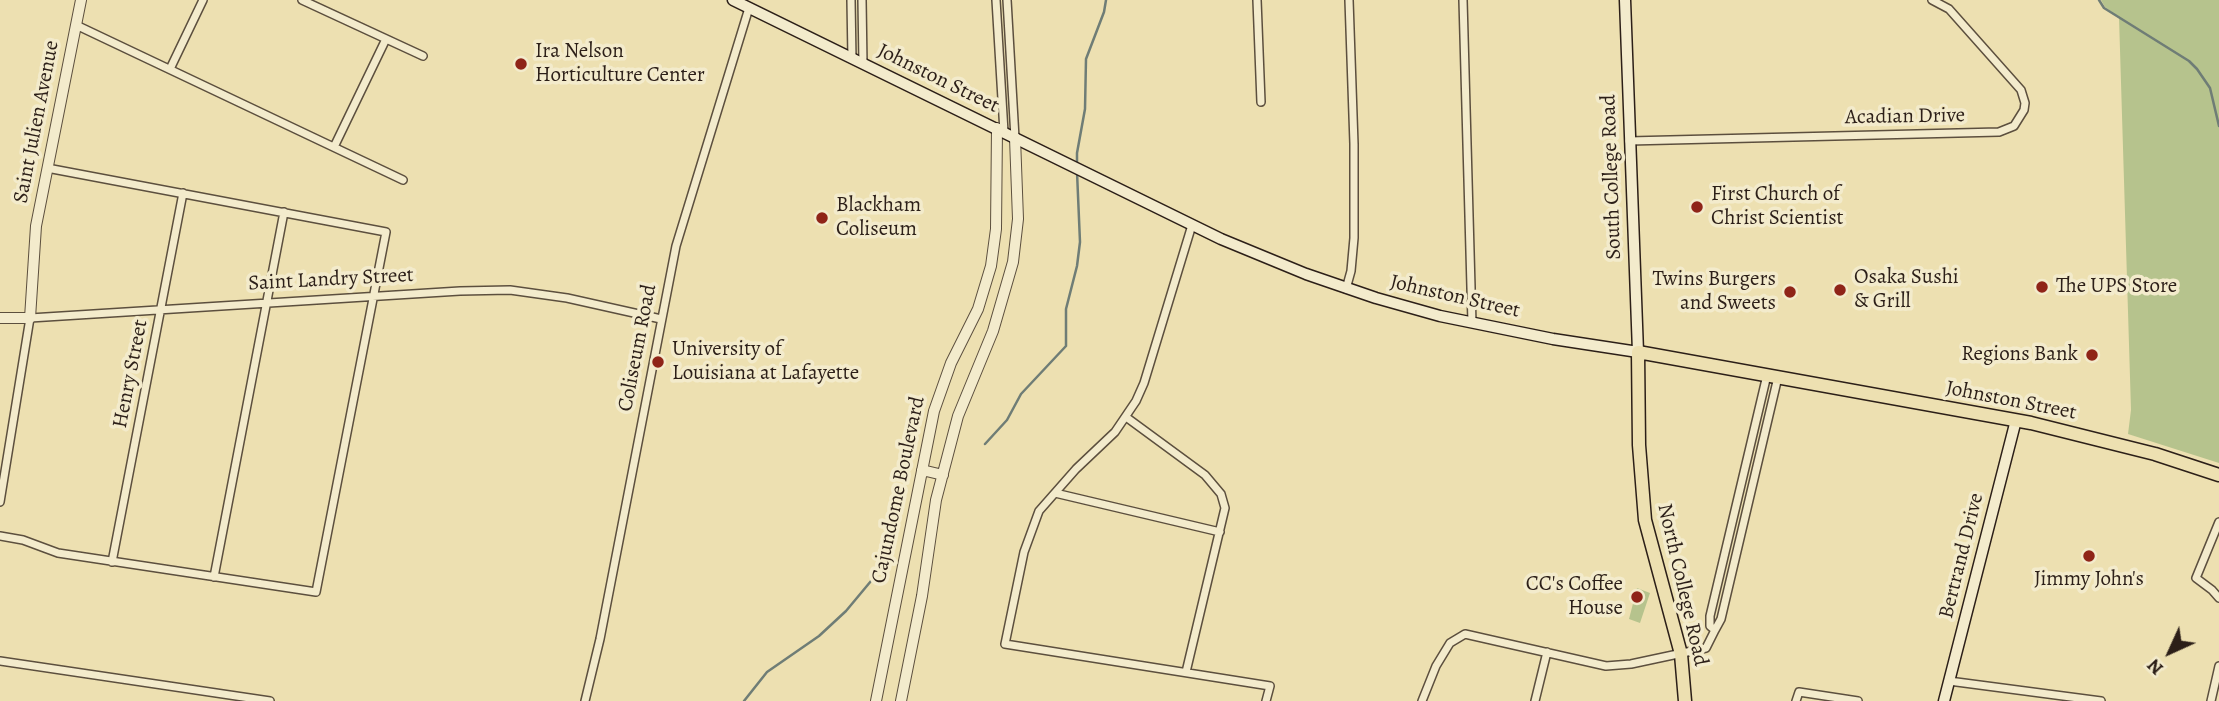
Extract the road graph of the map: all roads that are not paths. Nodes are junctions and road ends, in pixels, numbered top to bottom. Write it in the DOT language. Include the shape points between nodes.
graph roads {
  1 [pos="81,0"];
  2 [pos="203,0"];
  3 [pos="302,0"];
  4 [pos="733,0"];
  5 [pos="851,0"];
  6 [pos="862,0"];
  7 [pos="996,0"];
  8 [pos="1007,0"];
  9 [pos="1257,0"];
  10 [pos="1349,0"];
  11 [pos="1463,0"];
  12 [pos="1625,0"];
  13 [pos="1932,0"];
  14 [pos="750,8"];
  15 [pos="76,25"];
  16 [pos="386,39"];
  17 [pos="423,56"];
  18 [pos="852,58"];
  19 [pos="863,64"];
  20 [pos="170,69"];
  21 [pos="1261,102"];
  22 [pos="1005,133"];
  23 [pos="1629,141"];
  24 [pos="334,147"];
  25 [pos="47,168"];
  26 [pos="403,180"];
  27 [pos="183,193"];
  28 [pos="284,212"];
  29 [pos="1192,225"];
  30 [pos="1346,289"];
  31 [pos="373,297"];
  32 [pos="267,303"];
  33 [pos="161,310"];
  34 [pos="30,317"];
  35 [pos="0,318"];
  36 [pos="661,319"];
  37 [pos="1472,323"];
  38 [pos="1638,352"];
  39 [pos="1772,376"];
  40 [pos="1126,417"];
  41 [pos="2016,420"];
  42 [pos="922,470"];
  43 [pos="943,475"];
  44 [pos="2219,475"];
  45 [pos="1055,492"];
  46 [pos="0,502"];
  47 [pos="2219,522"];
  48 [pos="1220,532"];
  49 [pos="0,536"];
  50 [pos="1727,541"];
  51 [pos="1738,544"];
  52 [pos="112,562"];
  53 [pos="215,577"];
  54 [pos="2219,598"];
  55 [pos="1715,630"];
  56 [pos="1547,652"];
  57 [pos="1681,654"];
  58 [pos="0,661"];
  59 [pos="2219,666"];
  60 [pos="1186,672"];
  61 [pos="1949,681"];
  62 [pos="270,701"];
  63 [pos="584,701"];
  64 [pos="876,701"];
  65 [pos="901,701"];
  66 [pos="1266,701"];
  67 [pos="1422,701"];
  68 [pos="1535,701"];
  69 [pos="1685,701"];
  70 [pos="1796,701"];
  71 [pos="1858,701"];
  72 [pos="1944,701"];
  73 [pos="2101,701"];
  74 [pos="2211,701"];
  1 -- 15 [label="street, Saint Julien Avenue"];
  2 -- 20 [label="street"];
  3 -- 16 [label="street"];
  4 -- 14 [label="main road, Johnston Street"];
  5 -- 18 [label="street"];
  6 -- 19 [label="street"];
  7 -- 22 [label="street"];
  8 -- 22 [label="street"];
  9 -- 21 [label="street"];
  10 -- 30 [label="street" via="1354,238"];
  11 -- 37 [label="street"];
  12 -- 23 [label="main road, South College Road"];
  13 -- 23 [label="street, Acadian Drive" via="1949,9 2021,90 2024,108 2014,126 1999,132"];
  14 -- 18 [label="main road, Johnston Street"];
  14 -- 36 [label="street, Coliseum Road" via="681,225"];
  15 -- 20 [label="street"];
  15 -- 25 [label="street, Saint Julien Avenue"];
  16 -- 17 [label="street"];
  16 -- 24 [label="street"];
  18 -- 19 [label="main road, Johnston Street"];
  19 -- 22 [label="main road, Johnston Street"];
  20 -- 24 [label="street"];
  22 -- 29 [label="main road, Johnston Street"];
  22 -- 42 [label="street, Cajundome Boulevard" via="991,266 978,309 943,384"];
  22 -- 43 [label="street, Cajundome Boulevard" via="1018,219 1009,281 958,416"];
  23 -- 38 [label="main road, South College Road"];
  24 -- 26 [label="street"];
  25 -- 27 [label="street"];
  25 -- 34 [label="street, Saint Julien Avenue" via="36,226"];
  27 -- 28 [label="street"];
  27 -- 33 [label="street, Henry Street"];
  28 -- 31 [label="street" via="386,232"];
  28 -- 32 [label="street"];
  29 -- 30 [label="main road, Johnston Street"];
  29 -- 40 [label="street" via="1144,383"];
  30 -- 37 [label="main road, Johnston Street"];
  31 -- 32 [label="street, Saint Landry Street"];
  31 -- 36 [label="street, Saint Landry Street" via="510,290"];
  31 -- 53 [label="street" via="316,592"];
  32 -- 33 [label="street, Saint Landry Street"];
  32 -- 53 [label="street"];
  33 -- 34 [label="street, Saint Landry Street"];
  33 -- 52 [label="street, Henry Street"];
  34 -- 35 [label="street, Saint Landry Street"];
  34 -- 46 [label="street, Saint Julien Avenue"];
  36 -- 63 [label="street, Coliseum Road"];
  37 -- 38 [label="main road, Johnston Street"];
  38 -- 39 [label="main road, Johnston Street"];
  38 -- 57 [label="main road, North College Road" via="1645,520"];
  39 -- 41 [label="main road, Johnston Street"];
  39 -- 50 [label="street"];
  39 -- 51 [label="street"];
  40 -- 45 [label="street" via="1110,439"];
  40 -- 48 [label="street" via="1205,475 1225,508"];
  41 -- 44 [label="main road, Johnston Street" via="2095,437"];
  41 -- 61 [label="main road, Bertrand Drive"];
  42 -- 43 [label="street"];
  42 -- 64 [label="street, Cajundome Boulevard"];
  43 -- 65 [label="street, Cajundome Boulevard"];
  45 -- 48 [label="street"];
  45 -- 60 [label="street" via="1033,524 1005,644"];
  47 -- 54 [label="street" via="2196,579"];
  48 -- 60 [label="street"];
  49 -- 52 [label="street" via="58,554"];
  50 -- 51 [label="street"];
  50 -- 55 [label="street" via="1710,616"];
  51 -- 55 [label="street"];
  52 -- 53 [label="street"];
  55 -- 57 [label="street" via="1706,648"];
  56 -- 57 [label="street" via="1614,666"];
  56 -- 67 [label="street" via="1465,634 1456,638 1436,666"];
  56 -- 68 [label="street"];
  57 -- 69 [label="main road, North College Road"];
  58 -- 62 [label="street"];
  59 -- 74 [label="street"];
  60 -- 66 [label="street" via="1270,686"];
  61 -- 72 [label="main road, Bertrand Drive"];
  61 -- 73 [label="street"];
  70 -- 71 [label="street" via="1799,692"];
}
